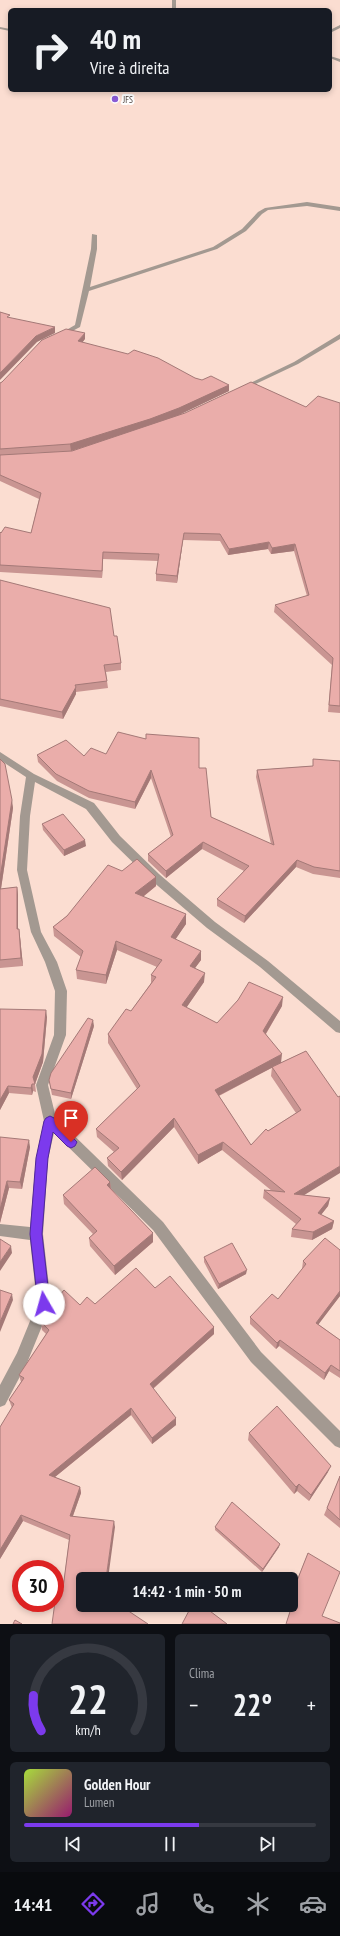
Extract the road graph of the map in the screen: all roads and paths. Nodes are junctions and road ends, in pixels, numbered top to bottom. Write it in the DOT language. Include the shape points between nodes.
graph roads {
  1 [pos="340,209"];
  2 [pos="94,235"];
  3 [pos="88,289"];
  4 [pos="340,336"];
  5 [pos="53,338"];
  6 [pos="232,393"];
  7 [pos="0,755"];
  8 [pos="31,776"];
  9 [pos="340,1028"];
  10 [pos="50,1121"];
  11 [pos="0,1230"];
  12 [pos="36,1234"];
  13 [pos="0,1400"];
  14 [pos="340,1440"];
  1 -- 3 [label="street" via="307,204 267,209 244,230 215,248"];
  2 -- 3 [label="street" via="96,243 89,271"];
  3 -- 5 [label="street" via="78,326"];
  4 -- 6 [label="street" via="296,363"];
  7 -- 8 [label="street"];
  8 -- 9 [label="street" via="90,806 116,839 155,877"];
  8 -- 10 [label="street" via="25,816 22,870 36,932 51,962 61,991 60,1035 42,1085"];
  10 -- 12 [label="street" via="42,1158"];
  10 -- 14 [label="street" via="158,1226 256,1357"];
  11 -- 12 [label="street"];
  12 -- 13 [label="street" via="44,1304 22,1358"];
}
